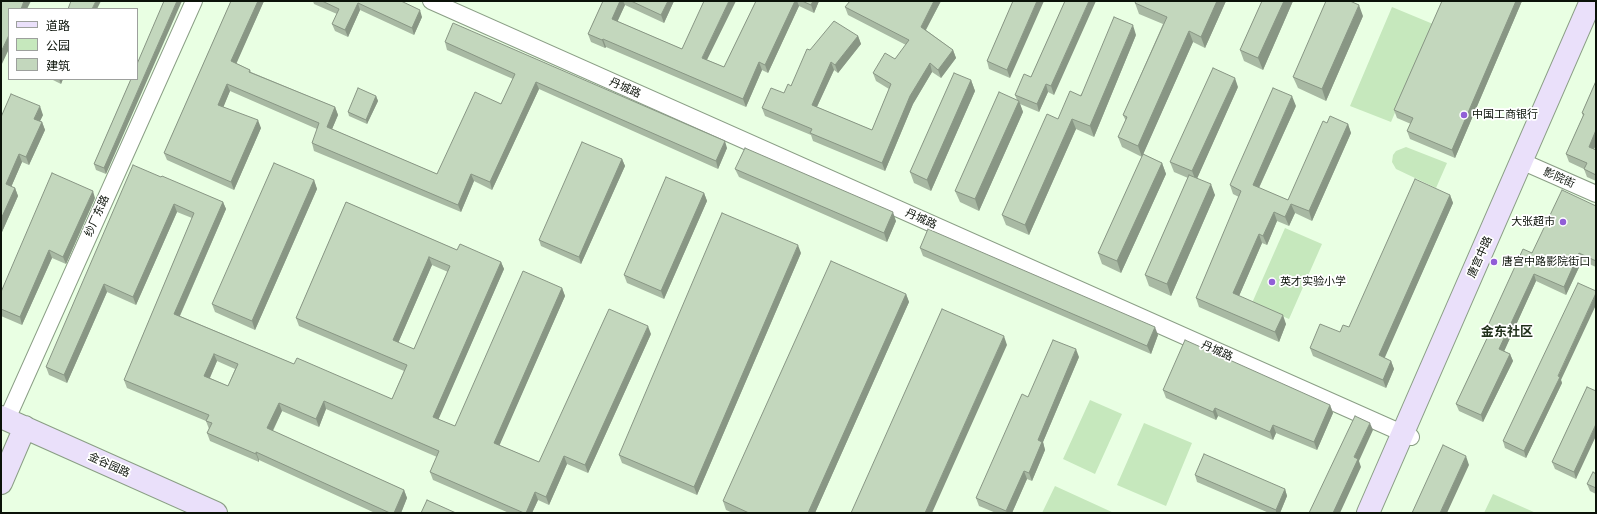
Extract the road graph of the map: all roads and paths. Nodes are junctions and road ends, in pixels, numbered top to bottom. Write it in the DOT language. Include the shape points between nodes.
graph roads {
  1 [pos="194,1"];
  2 [pos="430,1"];
  3 [pos="1591,1"];
  4 [pos="1596,12"];
  5 [pos="1525,163"];
  6 [pos="1596,194"];
  7 [pos="9,428"];
  8 [pos="1407,435"];
  9 [pos="1,483"];
  10 [pos="186,513"];
  11 [pos="216,513"];
  12 [pos="1368,513"];
  13 [pos="1378,513"];
  1 -- 7 [label="street, 纱厂东路"];
  2 -- 8 [label="street, 丹城路"];
  3 -- 5 [label="main road, 唐宫中路"];
  4 -- 5 [label="main road, 唐宫中路"];
  5 -- 6 [label="street, 影院街"];
  5 -- 8 [label="main road, 唐宫中路"];
  7 -- 9 [label="main road, 纱厂东路"];
  7 -- 10 [label="main road, 金谷园路"];
  7 -- 11 [label="main road, 金谷园路"];
  8 -- 12 [label="main road, 唐宫中路"];
  8 -- 13 [label="main road, 唐宫中路"];
}
